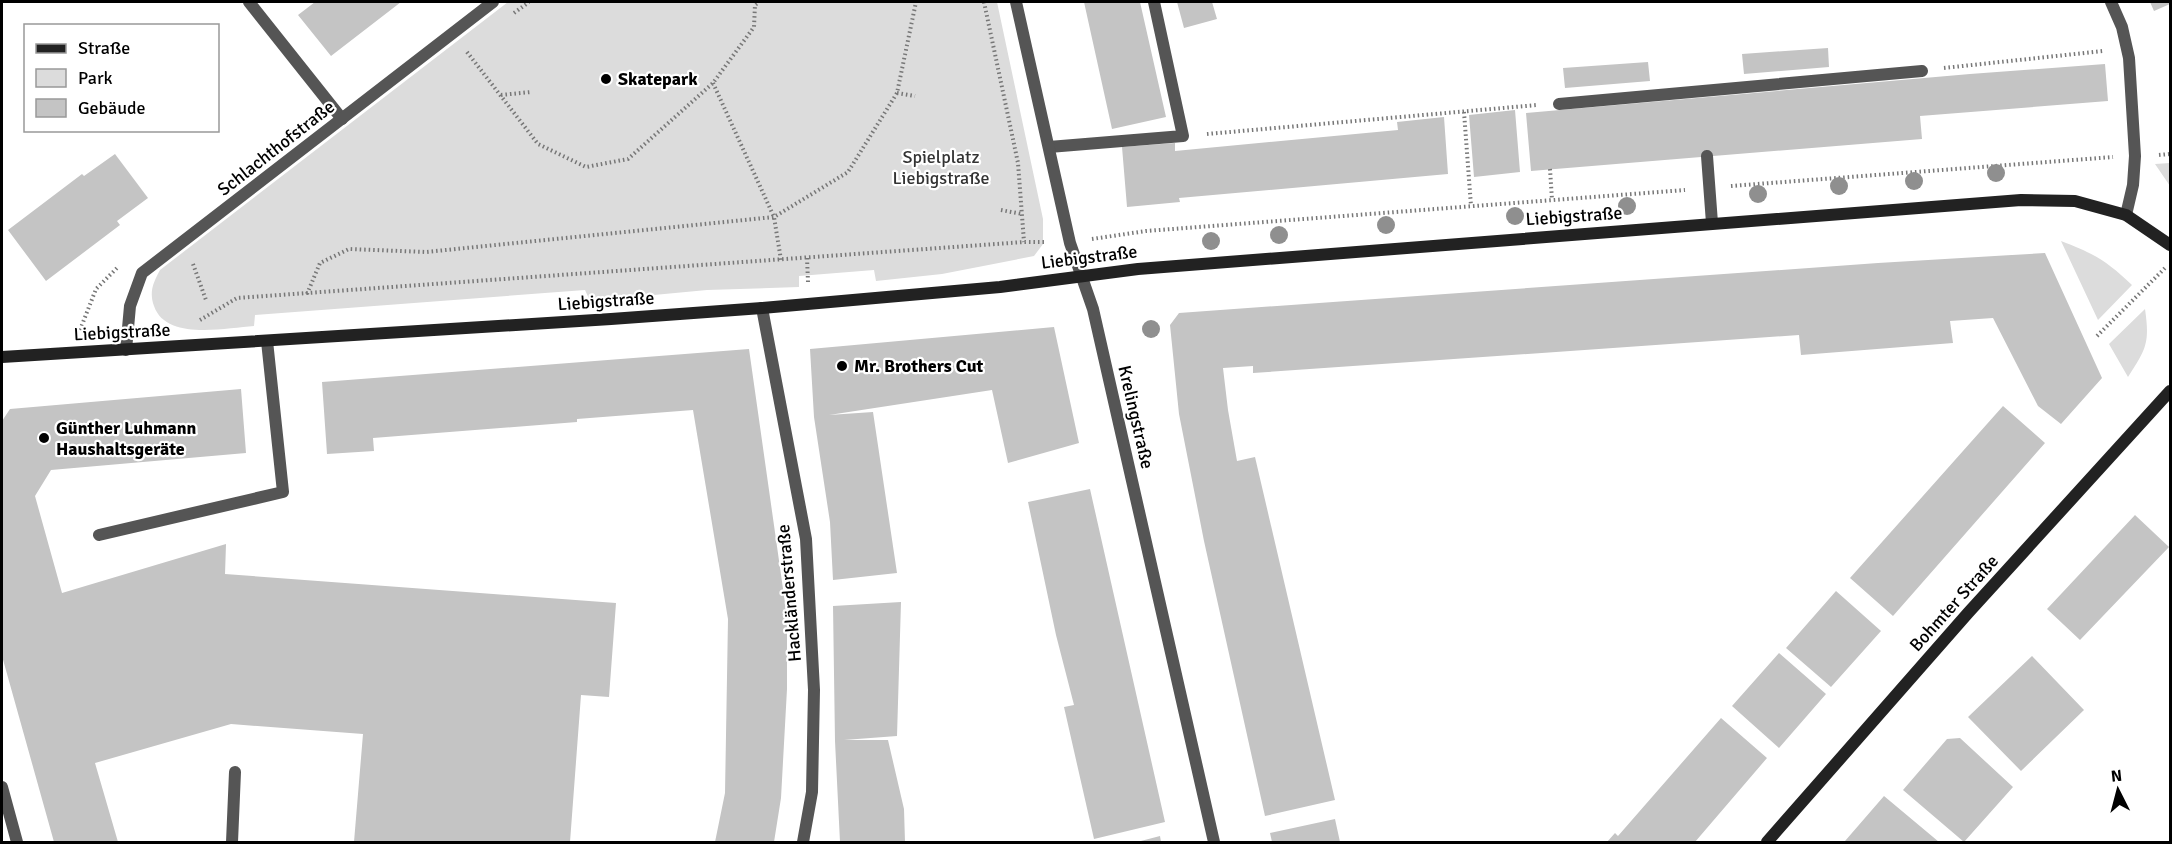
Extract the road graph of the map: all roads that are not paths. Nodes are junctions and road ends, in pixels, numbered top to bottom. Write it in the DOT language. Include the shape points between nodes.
graph roads {
  1 [pos="249,2"];
  2 [pos="493,2"];
  3 [pos="1016,2"];
  4 [pos="1154,2"];
  5 [pos="2111,2"];
  6 [pos="1922,71"];
  7 [pos="1559,104"];
  8 [pos="342,119"];
  9 [pos="1048,147"];
  10 [pos="1707,156"];
  11 [pos="2126,215"];
  12 [pos="1712,223"];
  13 [pos="2170,245"];
  14 [pos="1081,275"];
  15 [pos="762,308"];
  16 [pos="267,340"];
  17 [pos="126,350"];
  18 [pos="2,357"];
  19 [pos="2170,391"];
  20 [pos="99,535"];
  21 [pos="235,772"];
  22 [pos="2,787"];
  23 [pos="17,843"];
  24 [pos="232,843"];
  25 [pos="803,843"];
  26 [pos="1214,843"];
  27 [pos="1767,843"];
  1 -- 8 [label="street"];
  2 -- 8 [label="street, Schlachthofstraße"];
  3 -- 9 [label="street, Krelingstraße"];
  4 -- 9 [label="street" via="1183,136"];
  5 -- 11 [label="street" via="2129,58 2135,156"];
  6 -- 7 [label="street" via="1702,95"];
  8 -- 17 [label="street, Schlachthofstraße" via="142,273 130,306"];
  9 -- 14 [label="street, Krelingstraße"];
  10 -- 12 [label="street"];
  11 -- 12 [label="street, Liebigstraße" via="2075,201 2021,200"];
  11 -- 13 [label="street, Liebigstraße"];
  12 -- 14 [label="street, Liebigstraße"];
  14 -- 15 [label="street, Liebigstraße" via="1000,287"];
  14 -- 26 [label="street, Krelingstraße" via="1093,309"];
  15 -- 16 [label="street, Liebigstraße"];
  15 -- 25 [label="street, Hackländerstraße" via="806,539 814,690 812,792"];
  16 -- 17 [label="street, Liebigstraße"];
  16 -- 20 [label="street" via="283,492"];
  17 -- 18 [label="street, Liebigstraße"];
  19 -- 27 [label="street, Bohmter Straße" via="1960,622"];
  21 -- 24 [label="street"];
  22 -- 23 [label="street"];
}
